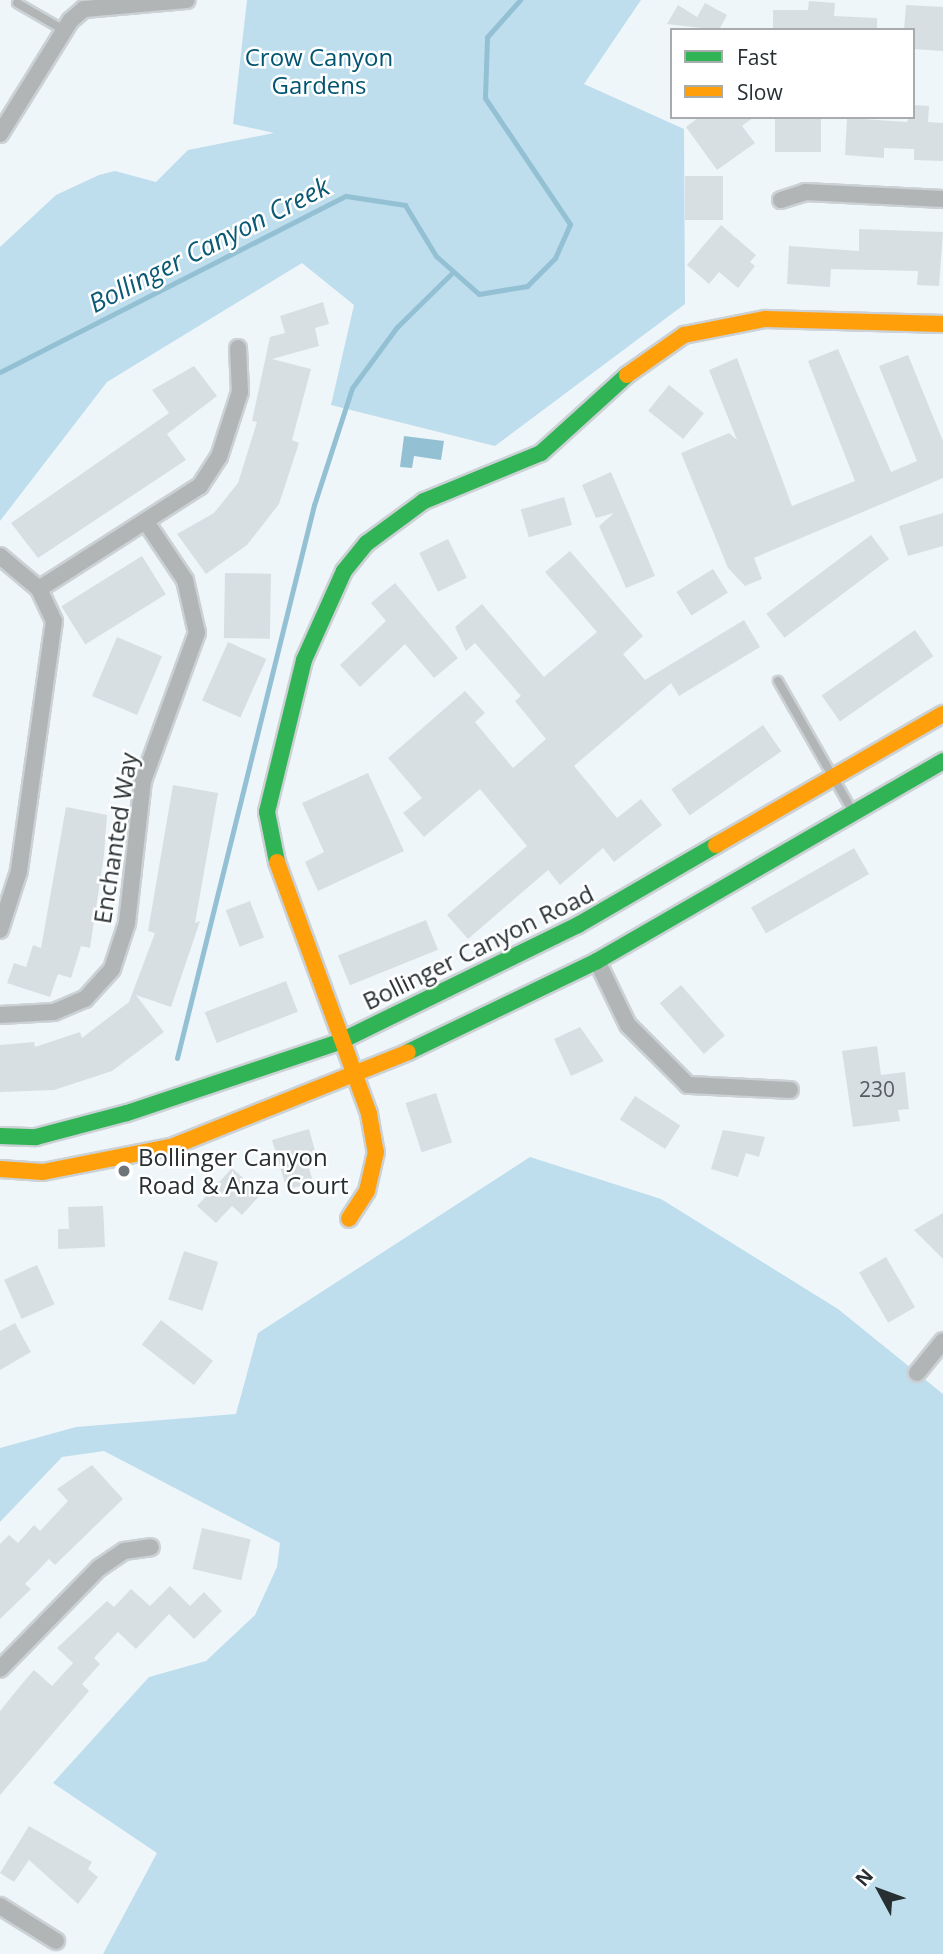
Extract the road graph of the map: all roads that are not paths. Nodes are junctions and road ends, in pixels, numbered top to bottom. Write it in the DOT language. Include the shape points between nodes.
graph roads {
  1 [pos="187,0"];
  2 [pos="17,3"];
  3 [pos="65,30"];
  4 [pos="0,134"];
  5 [pos="943,199"];
  6 [pos="781,200"];
  7 [pos="943,324"];
  8 [pos="238,348"];
  9 [pos="146,522"];
  10 [pos="0,556"];
  11 [pos="39,589"];
  12 [pos="778,681"];
  13 [pos="943,714"];
  14 [pos="943,761"];
  15 [pos="833,778"];
  16 [pos="853,812"];
  17 [pos="0,930"];
  18 [pos="597,961"];
  19 [pos="0,1015"];
  20 [pos="339,1042"];
  21 [pos="355,1078"];
  22 [pos="790,1090"];
  23 [pos="0,1136"];
  24 [pos="0,1169"];
  25 [pos="349,1219"];
  26 [pos="943,1341"];
  27 [pos="917,1373"];
  28 [pos="151,1547"];
  29 [pos="0,1669"];
  30 [pos="0,1906"];
  31 [pos="56,1941"];
  1 -- 3 [label="street" via="83,9"];
  2 -- 3 [label="lane"];
  3 -- 4 [label="street"];
  5 -- 6 [label="street" via="805,192"];
  7 -- 20 [label="main road" via="765,319 684,335 611,386 541,453 424,501 359,552 327,598 314,629 267,812 279,871"];
  8 -- 9 [label="street" via="240,392 219,457 200,486"];
  9 -- 11 [label="street"];
  9 -- 19 [label="street, Enchanted Way" via="185,580 197,633 143,781 127,923 112,969 85,999 54,1012"];
  10 -- 11 [label="street"];
  11 -- 17 [label="street" via="54,621 19,871"];
  12 -- 15 [label="lane"];
  13 -- 15 [label="main road, Bollinger Canyon Road"];
  14 -- 16 [label="main road"];
  15 -- 16 [label="lane"];
  15 -- 20 [label="main road, Bollinger Canyon Road" via="578,925"];
  16 -- 18 [label="main road"];
  18 -- 21 [label="main road"];
  18 -- 22 [label="street" via="628,1025 688,1085"];
  20 -- 21 [label="main road"];
  20 -- 23 [label="main road, Bollinger Canyon Road" via="127,1113 36,1137"];
  21 -- 24 [label="main road" via="171,1147 43,1172"];
  21 -- 25 [label="main road" via="376,1152 367,1191"];
  26 -- 27 [label="street"];
  28 -- 29 [label="street" via="124,1551 99,1568"];
  30 -- 31 [label="street"];
}
